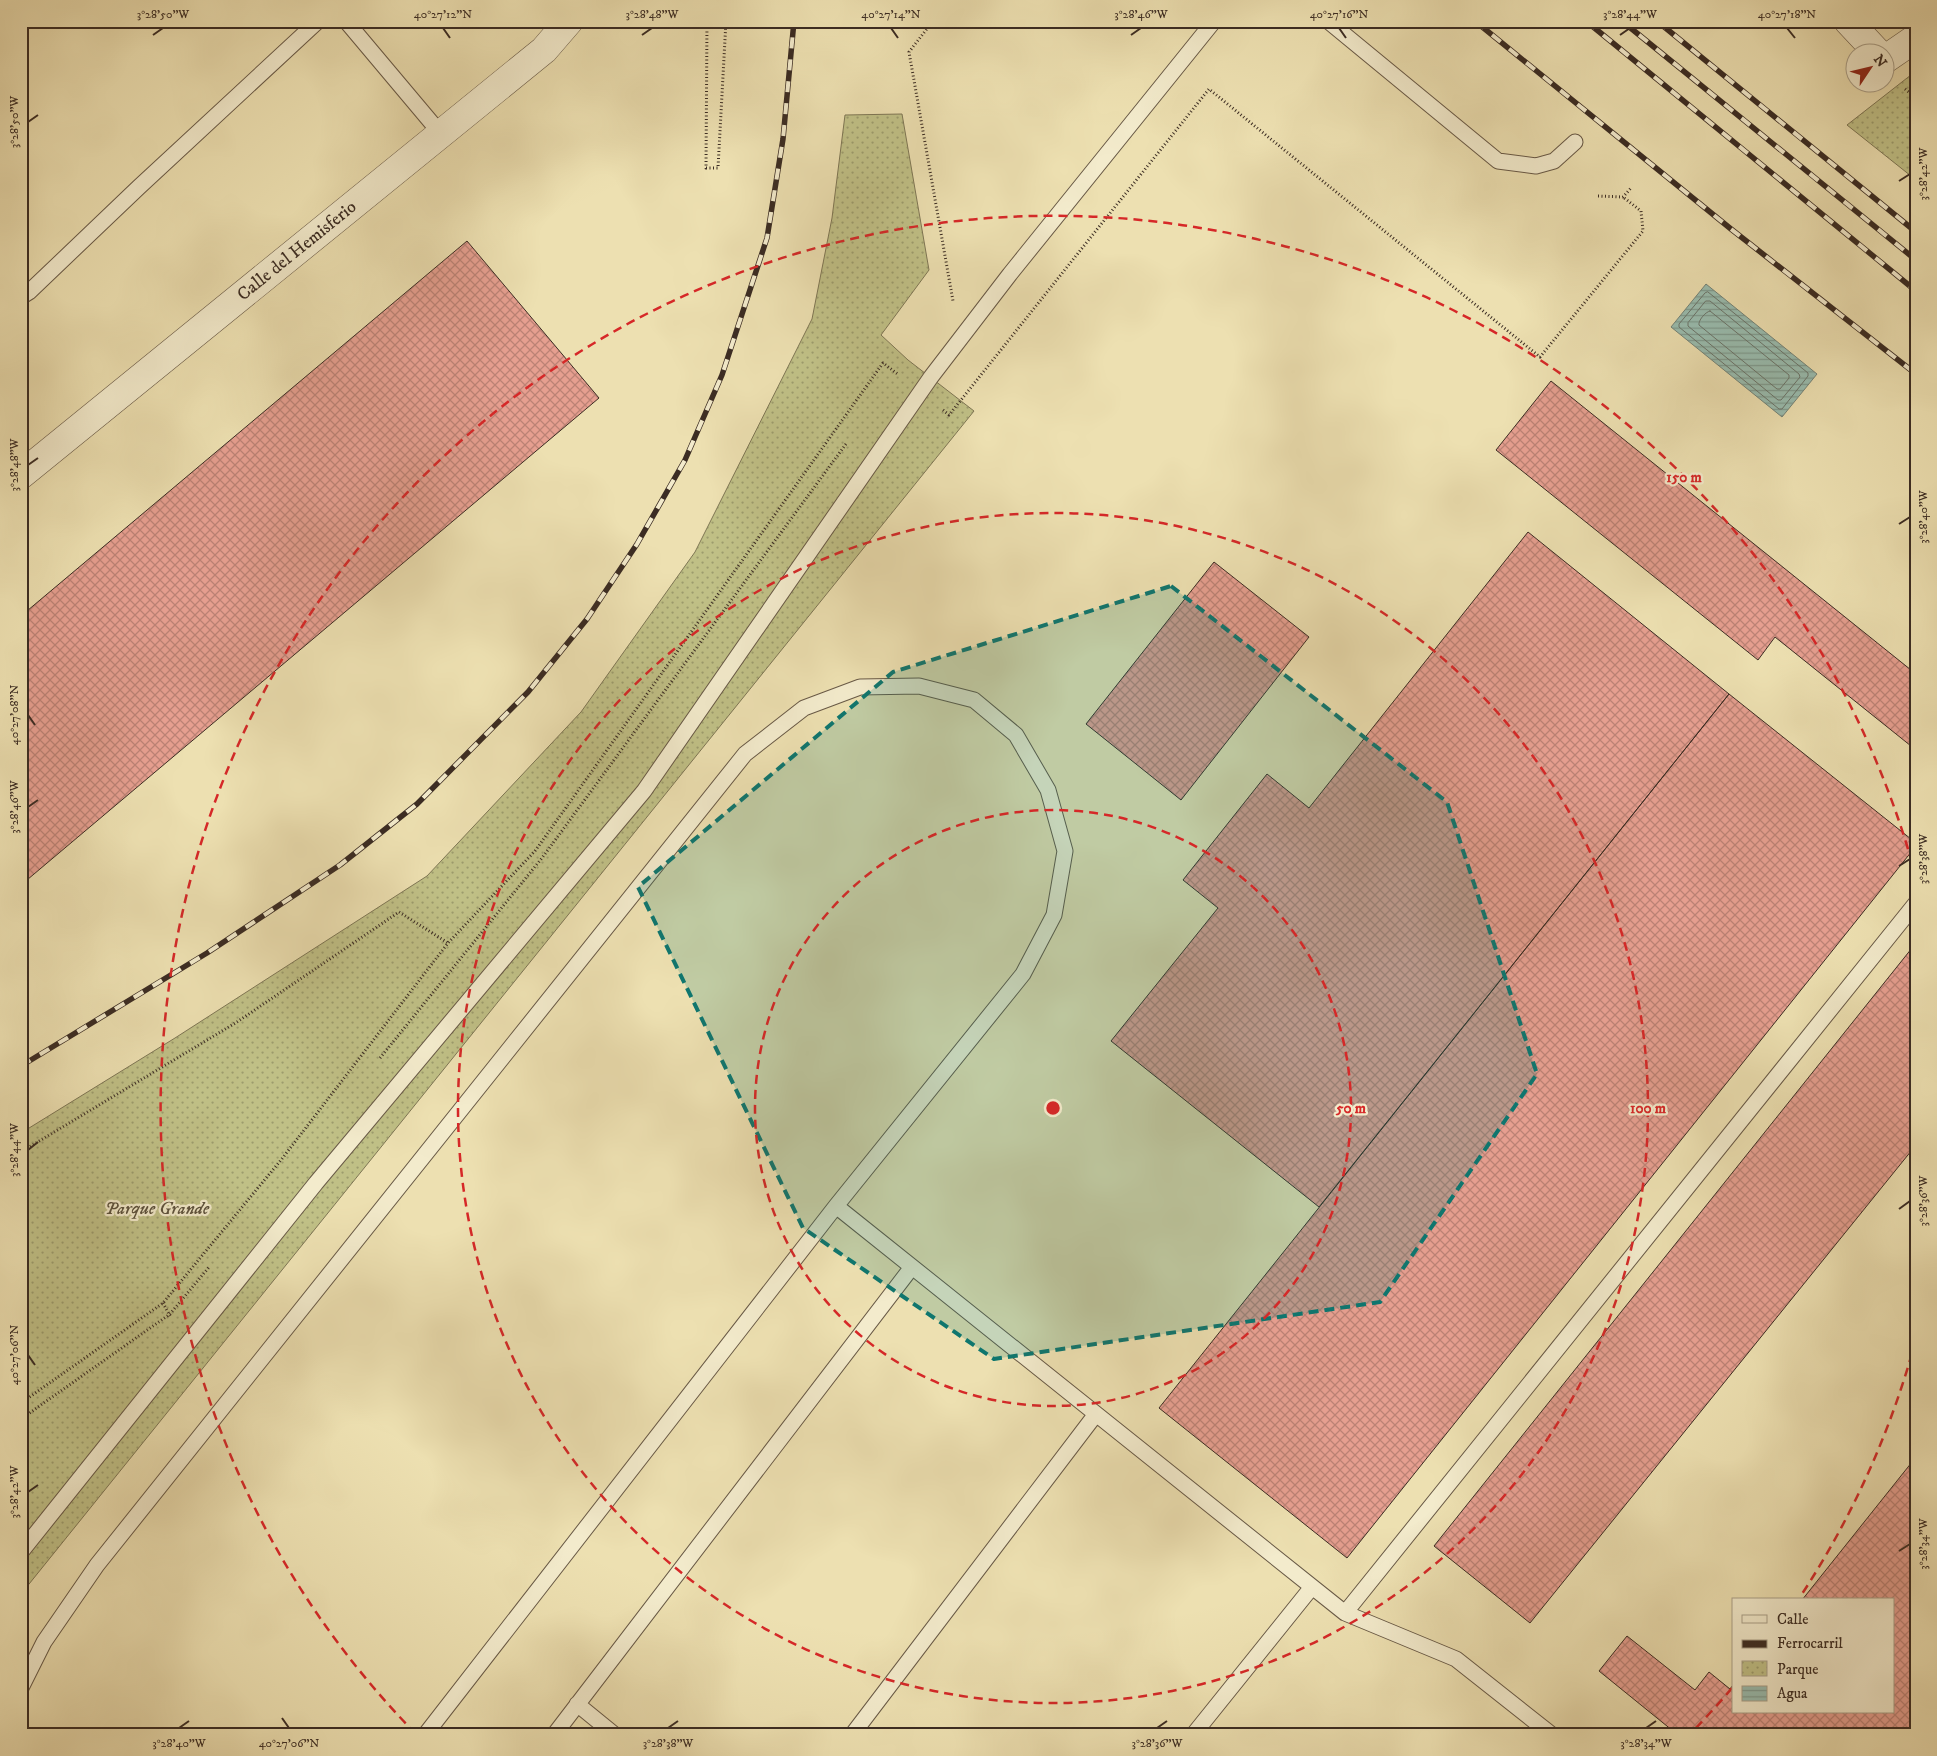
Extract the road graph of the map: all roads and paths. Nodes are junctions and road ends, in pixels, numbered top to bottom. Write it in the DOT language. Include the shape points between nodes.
graph roads {
  1 [pos="318,21"];
  2 [pos="346,21"];
  3 [pos="569,21"];
  4 [pos="707,21"];
  5 [pos="726,21"];
  6 [pos="933,21"];
  7 [pos="1214,21"];
  8 [pos="1328,21"];
  9 [pos="1848,21"];
  10 [pos="1916,38"];
  11 [pos="1868,42"];
  12 [pos="1894,53"];
  13 [pos="441,134"];
  14 [pos="1575,142"];
  15 [pos="1631,188"];
  16 [pos="1598,196"];
  17 [pos="1623,197"];
  18 [pos="21,297"];
  19 [pos="948,307"];
  20 [pos="903,367"];
  21 [pos="898,374"];
  22 [pos="892,382"];
  23 [pos="921,392"];
  24 [pos="851,438"];
  25 [pos="21,476"];
  26 [pos="1916,903"];
  27 [pos="448,943"];
  28 [pos="379,1059"];
  29 [pos="21,1152"];
  30 [pos="836,1206"];
  31 [pos="212,1263"];
  32 [pos="912,1266"];
  33 [pos="21,1403"];
  34 [pos="1096,1414"];
  35 [pos="21,1419"];
  36 [pos="21,1552"];
  37 [pos="1312,1587"];
  38 [pos="1346,1613"];
  39 [pos="21,1688"];
  40 [pos="577,1704"];
  41 [pos="425,1735"];
  42 [pos="554,1735"];
  43 [pos="615,1735"];
  44 [pos="852,1735"];
  45 [pos="1193,1735"];
  46 [pos="1552,1735"];
  1 -- 18 [label="lane"];
  2 -- 13 [label="lane"];
  3 -- 13 [label="street, Calle del Hemisferio" via="544,50"];
  4 -- 5 [label="path" via="706,168 718,168"];
  6 -- 19 [label="path" via="909,52 953,300"];
  7 -- 23 [label="lane" via="1010,274"];
  8 -- 14 [label="lane" via="1498,161 1536,166 1554,161"];
  9 -- 11 [label="street"];
  10 -- 12 [label="street"];
  13 -- 25 [label="street, Calle del Hemisferio"];
  15 -- 17 [label="path"];
  16 -- 17 [label="path"];
  17 -- 23 [label="path" via="1641,211 1643,231 1540,357 1210,90 949,415"];
  20 -- 21 [label="path"];
  21 -- 22 [label="path"];
  21 -- 23 [label="path"];
  21 -- 27 [label="path" via="883,363 535,850"];
  23 -- 36 [label="lane" via="644,791 316,1183"];
  24 -- 28 [label="path" via="542,858"];
  26 -- 38 [label="lane"];
  27 -- 29 [label="path" via="399,912 237,1022"];
  27 -- 33 [label="path" via="281,1160 163,1303"];
  30 -- 32 [label="lane"];
  30 -- 39 [label="lane" via="1023,974 1054,915 1065,851 1048,790 1016,735 974,700 919,686 860,687 804,708 745,754 97,1565 44,1642"];
  30 -- 41 [label="lane"];
  31 -- 35 [label="path" via="170,1314"];
  32 -- 34 [label="lane"];
  32 -- 40 [label="lane"];
  34 -- 37 [label="lane"];
  34 -- 44 [label="lane"];
  37 -- 38 [label="lane"];
  37 -- 45 [label="lane"];
  38 -- 46 [label="lane" via="1456,1659"];
  40 -- 42 [label="lane"];
  40 -- 43 [label="lane"];
}
